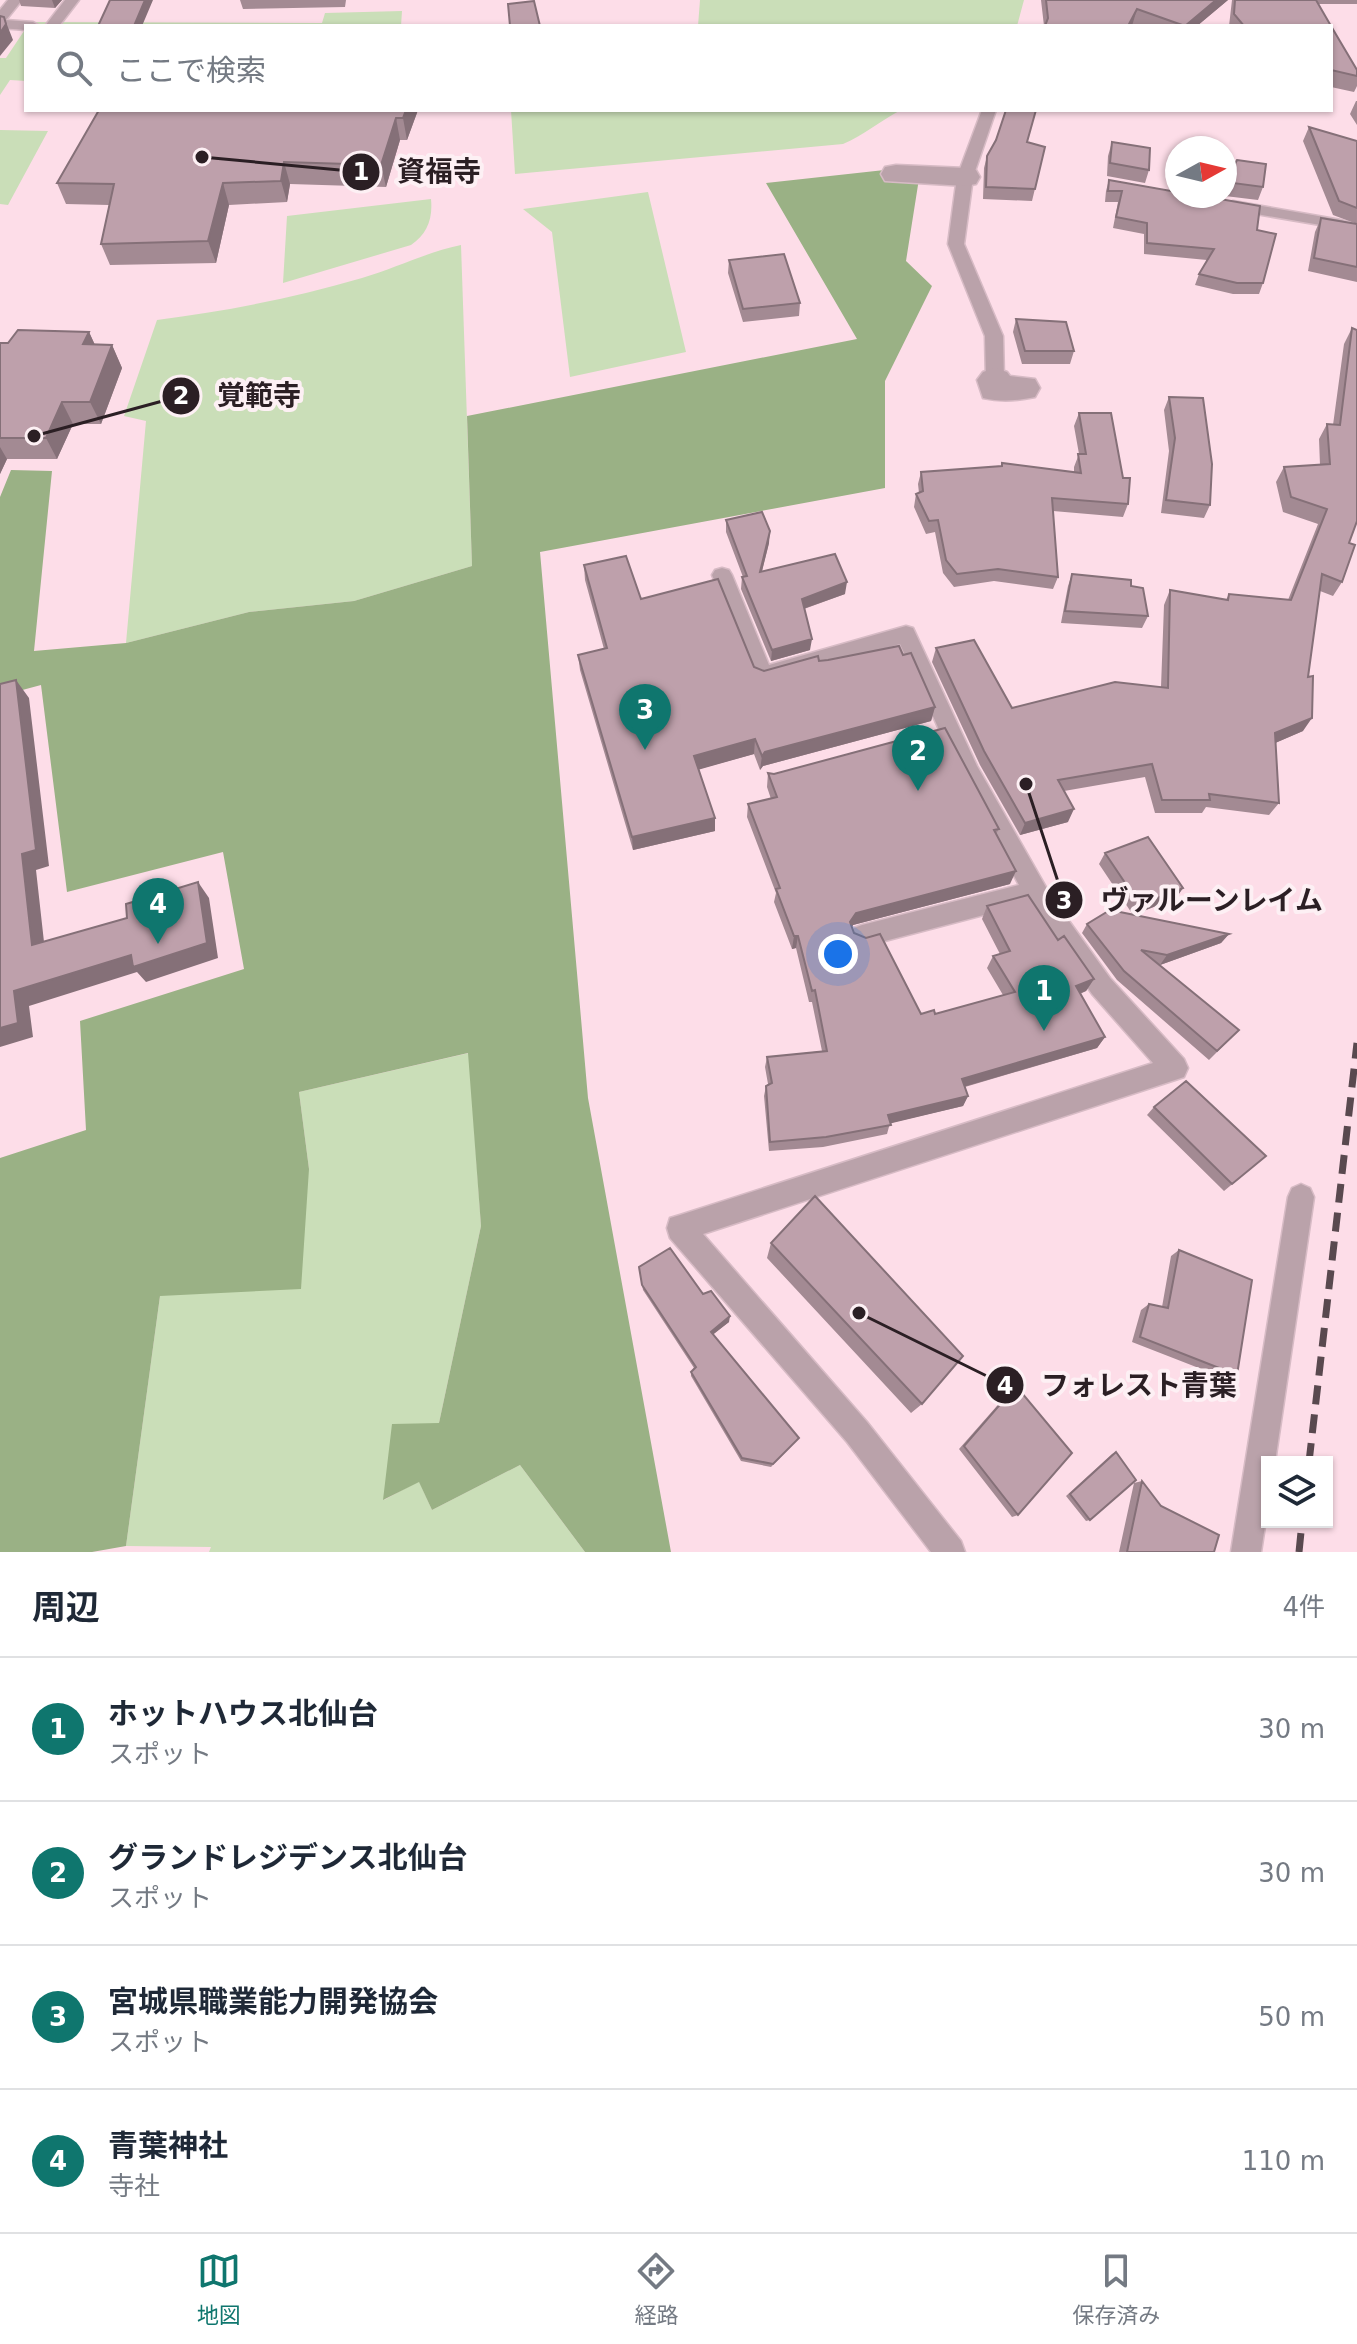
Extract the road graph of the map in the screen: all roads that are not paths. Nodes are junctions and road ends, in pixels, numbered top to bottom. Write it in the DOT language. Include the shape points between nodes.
graph roads {
  1 [pos="15,0"];
  2 [pos="72,0"];
  3 [pos="0,22"];
  4 [pos="54,24"];
  5 [pos="24,25"];
  6 [pos="988,112"];
  7 [pos="896,174"];
  8 [pos="965,177"];
  9 [pos="1237,206"];
  10 [pos="1357,231"];
  11 [pos="1008,384"];
  12 [pos="722,575"];
  13 [pos="1035,891"];
  14 [pos="862,936"];
  15 [pos="1301,1197"];
  16 [pos="950,1552"];
  17 [pos="1246,1552"];
  1 -- 3 [label="lane"];
  2 -- 4 [label="lane"];
  3 -- 5 [label="lane"];
  6 -- 8 [label="lane"];
  7 -- 8 [label="street"];
  8 -- 11 [label="lane" via="956,244"];
  9 -- 10 [label="lane"];
  12 -- 13 [label="lane" via="763,675 906,634 939,731"];
  13 -- 14 [label="lane"];
  13 -- 16 [label="lane" via="1100,985 1175,1068 680,1228 857,1432"];
  15 -- 17 [label="lane"];
}
